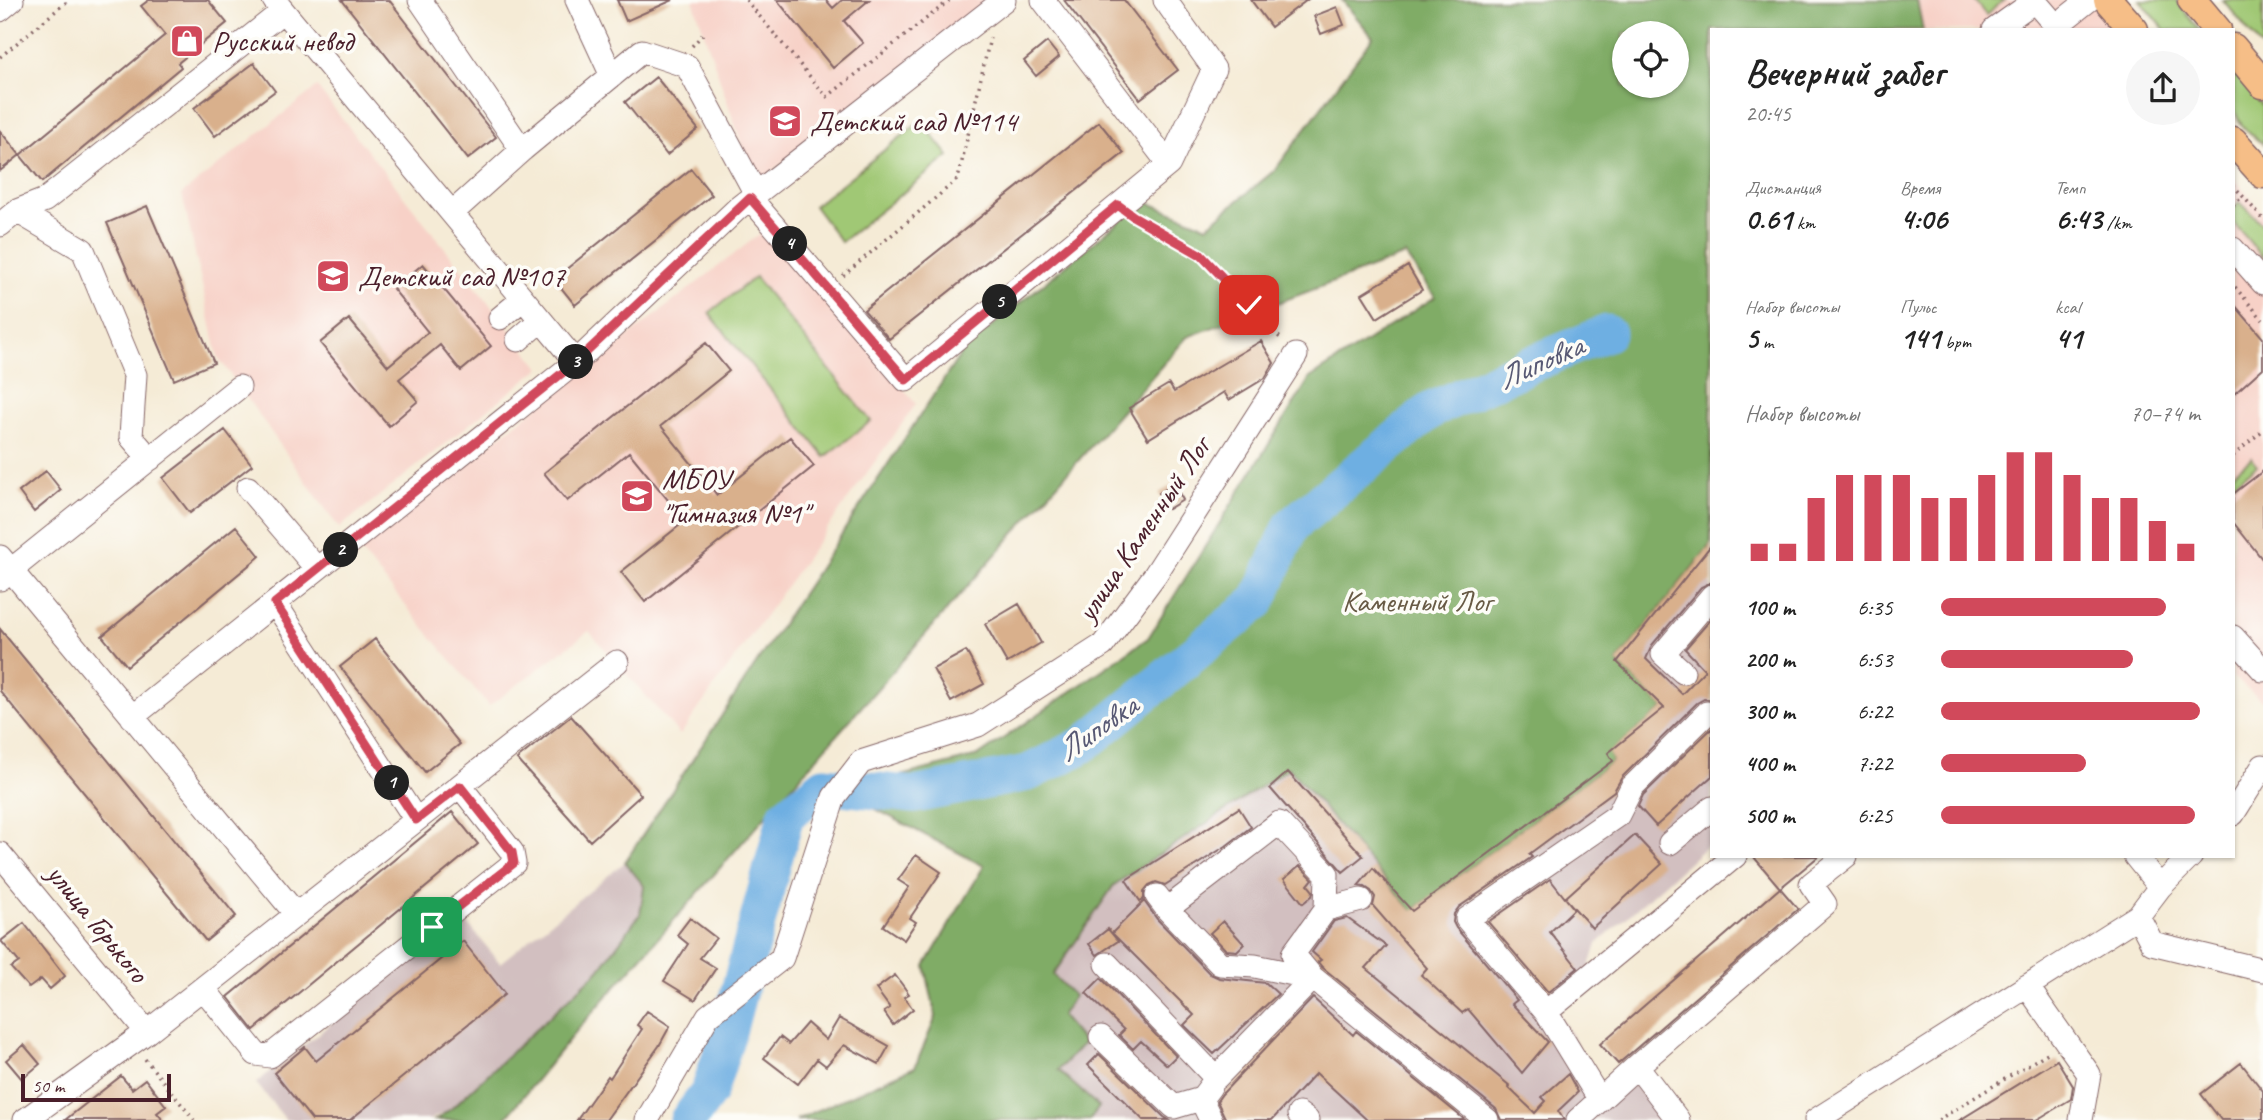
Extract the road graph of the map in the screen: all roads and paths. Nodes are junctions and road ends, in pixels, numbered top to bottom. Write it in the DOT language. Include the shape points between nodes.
graph roads {
  1 [pos="12,0"];
  2 [pos="69,0"];
  3 [pos="420,0"];
  4 [pos="578,0"];
  5 [pos="746,0"];
  6 [pos="950,0"];
  7 [pos="1004,0"];
  8 [pos="1042,0"];
  9 [pos="1165,0"];
  10 [pos="2089,0"];
  11 [pos="2192,0"];
  12 [pos="278,6"];
  13 [pos="0,10"];
  14 [pos="1997,28"];
  15 [pos="2058,28"];
  16 [pos="2215,28"];
  17 [pos="990,38"];
  18 [pos="2235,50"];
  19 [pos="0,57"];
  20 [pos="612,76"];
  21 [pos="2263,84"];
  22 [pos="522,150"];
  23 [pos="1168,164"];
  24 [pos="2235,187"];
  25 [pos="753,196"];
  26 [pos="2242,196"];
  27 [pos="2235,203"];
  28 [pos="1118,205"];
  29 [pos="452,213"];
  30 [pos="9,218"];
  31 [pos="2263,219"];
  32 [pos="2235,251"];
  33 [pos="843,275"];
  34 [pos="2263,283"];
  35 [pos="2235,286"];
  36 [pos="523,299"];
  37 [pos="500,318"];
  38 [pos="541,320"];
  39 [pos="2263,320"];
  40 [pos="518,340"];
  41 [pos="1296,355"];
  42 [pos="576,362"];
  43 [pos="239,387"];
  44 [pos="2263,430"];
  45 [pos="2235,454"];
  46 [pos="150,459"];
  47 [pos="248,488"];
  48 [pos="4,569"];
  49 [pos="317,569"];
  50 [pos="1710,598"];
  51 [pos="275,603"];
  52 [pos="2235,639"];
  53 [pos="617,662"];
  54 [pos="2263,670"];
  55 [pos="1683,672"];
  56 [pos="1707,713"];
  57 [pos="132,717"];
  58 [pos="2263,766"];
  59 [pos="460,786"];
  60 [pos="1710,810"];
  61 [pos="2235,811"];
  62 [pos="416,820"];
  63 [pos="1670,844"];
  64 [pos="0,854"];
  65 [pos="1733,858"];
  66 [pos="1844,858"];
  67 [pos="2136,858"];
  68 [pos="2189,858"];
  69 [pos="2160,887"];
  70 [pos="1361,900"];
  71 [pos="1326,909"];
  72 [pos="296,915"];
  73 [pos="2138,916"];
  74 [pos="1107,964"];
  75 [pos="2263,970"];
  76 [pos="1312,978"];
  77 [pos="2027,986"];
  78 [pos="203,988"];
  79 [pos="1546,1012"];
  80 [pos="147,1032"];
  81 [pos="1101,1037"];
  82 [pos="2066,1041"];
  83 [pos="1637,1066"];
  84 [pos="158,1077"];
  85 [pos="1216,1079"];
  86 [pos="1201,1099"];
  87 [pos="1600,1100"];
  88 [pos="1167,1113"];
  89 [pos="25,1120"];
  90 [pos="194,1120"];
  91 [pos="647,1120"];
  92 [pos="1210,1120"];
  93 [pos="1486,1120"];
  94 [pos="1577,1120"];
  95 [pos="1678,1120"];
  96 [pos="1816,1120"];
  97 [pos="1938,1120"];
  98 [pos="2081,1120"];
  1 -- 13 [label="street"];
  2 -- 19 [label="path"];
  3 -- 22 [label="street"];
  4 -- 20 [label="street"];
  5 -- 6 [label="path" via="827,97"];
  7 -- 25 [label="street"];
  8 -- 23 [label="street"];
  9 -- 23 [label="street" via="1214,69"];
  10 -- 15 [label="street"];
  11 -- 16 [label="main road"];
  12 -- 29 [label="street"];
  12 -- 30 [label="street" via="45,200"];
  14 -- 15 [label="street" via="2037,4"];
  17 -- 33 [label="path" via="958,179"];
  18 -- 21 [label="main road"];
  20 -- 22 [label="street"];
  20 -- 25 [label="street" via="642,51 687,66"];
  22 -- 29 [label="street"];
  23 -- 28 [label="street"];
  24 -- 26 [label="path"];
  25 -- 28 [label="street" via="906,380"];
  25 -- 42 [label="street"];
  26 -- 27 [label="path"];
  26 -- 31 [label="path"];
  28 -- 41 [label="path" via="1201,255"];
  29 -- 36 [label="street"];
  30 -- 46 [label="street" via="83,250 135,375 131,437"];
  32 -- 34 [label="street"];
  35 -- 39 [label="path"];
  36 -- 37 [label="street"];
  36 -- 38 [label="street"];
  38 -- 40 [label="street"];
  38 -- 42 [label="street"];
  41 -- 91 [label="street, улица Каменный Лог" via="1154,575 1103,645 978,725 861,762 834,797 782,958 708,1016"];
  42 -- 49 [label="street"];
  43 -- 46 [label="street"];
  44 -- 45 [label="path"];
  46 -- 48 [label="street"];
  47 -- 49 [label="street"];
  48 -- 57 [label="street"];
  49 -- 51 [label="street"];
  50 -- 55 [label="street" via="1663,654"];
  51 -- 57 [label="street"];
  51 -- 62 [label="street"];
  52 -- 54 [label="street"];
  53 -- 59 [label="street"];
  56 -- 79 [label="street" via="1632,786 1618,815 1468,919"];
  57 -- 72 [label="street"];
  58 -- 61 [label="street"];
  59 -- 62 [label="street"];
  59 -- 78 [label="street" via="512,852 514,863 270,1056 256,1054"];
  60 -- 63 [label="street"];
  62 -- 72 [label="street"];
  64 -- 80 [label="street, улица Горького"];
  65 -- 79 [label="street"];
  66 -- 83 [label="street" via="1811,884 1825,904"];
  67 -- 69 [label="street"];
  68 -- 69 [label="street"];
  69 -- 73 [label="street"];
  70 -- 71 [label="street"];
  71 -- 76 [label="street" via="1293,954"];
  71 -- 76 [label="street" via="1327,874 1279,824 1162,903 1220,964"];
  72 -- 78 [label="street"];
  73 -- 75 [label="street" via="2152,943"];
  73 -- 77 [label="street"];
  74 -- 85 [label="street"];
  76 -- 85 [label="street"];
  76 -- 93 [label="street"];
  77 -- 82 [label="street"];
  77 -- 96 [label="street"];
  78 -- 80 [label="street"];
  79 -- 87 [label="street"];
  80 -- 89 [label="street"];
  81 -- 88 [label="street"];
  82 -- 97 [label="path"];
  82 -- 98 [label="street" via="2089,1074"];
  83 -- 87 [label="street"];
  83 -- 95 [label="street"];
  84 -- 90 [label="path"];
  85 -- 86 [label="street"];
  86 -- 88 [label="street"];
  86 -- 92 [label="street"];
  87 -- 94 [label="street"];
}
